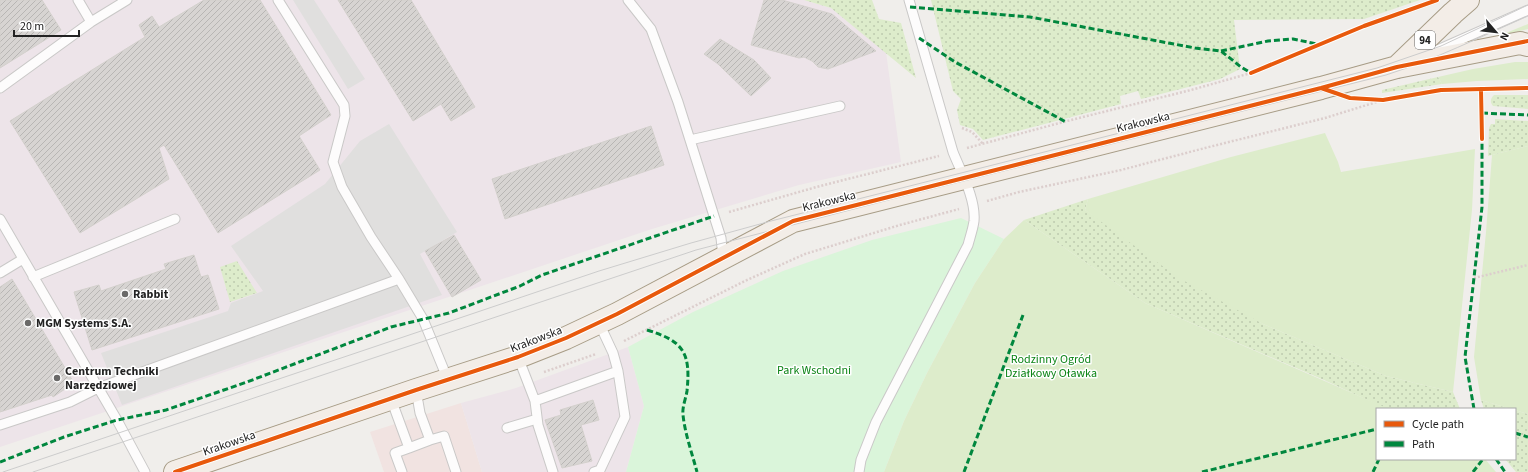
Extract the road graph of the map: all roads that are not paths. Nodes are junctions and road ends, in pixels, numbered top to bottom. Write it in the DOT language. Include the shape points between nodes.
graph roads {
  1 [pos="78,0"];
  2 [pos="127,0"];
  3 [pos="278,0"];
  4 [pos="628,0"];
  5 [pos="909,0"];
  6 [pos="1468,0"];
  7 [pos="1528,10"];
  8 [pos="91,22"];
  9 [pos="1524,44"];
  10 [pos="1396,67"];
  11 [pos="0,88"];
  12 [pos="840,106"];
  13 [pos="690,140"];
  14 [pos="964,178"];
  15 [pos="0,219"];
  16 [pos="175,219"];
  17 [pos="724,258"];
  18 [pos="23,259"];
  19 [pos="0,273"];
  20 [pos="33,277"];
  21 [pos="399,279"];
  22 [pos="599,323"];
  23 [pos="518,357"];
  24 [pos="618,371"];
  25 [pos="448,380"];
  26 [pos="98,388"];
  27 [pos="416,390"];
  28 [pos="391,399"];
  29 [pos="535,402"];
  30 [pos="537,419"];
  31 [pos="0,425"];
  32 [pos="507,428"];
  33 [pos="430,440"];
  34 [pos="409,448"];
  35 [pos="184,470"];
  36 [pos="145,472"];
  37 [pos="402,472"];
  38 [pos="456,472"];
  39 [pos="554,472"];
  40 [pos="594,472"];
  41 [pos="859,472"];
  1 -- 8 [label="lane"];
  2 -- 8 [label="lane"];
  3 -- 21 [label="lane" via="344,105 345,116 333,162 342,187"];
  4 -- 13 [label="lane" via="651,29"];
  5 -- 14 [label="lane" via="953,152"];
  6 -- 10 [label="main road, 94"];
  7 -- 10 [label="lane"];
  8 -- 11 [label="lane"];
  9 -- 10 [label="main road, Krakowska / 94"];
  10 -- 14 [label="main road, Krakowska / 94"];
  12 -- 13 [label="lane"];
  13 -- 17 [label="lane" via="721,238"];
  14 -- 17 [label="main road, Krakowska / 94" via="793,220"];
  14 -- 41 [label="lane" via="973,205 974,220 968,245 876,422"];
  15 -- 18 [label="lane"];
  16 -- 20 [label="lane"];
  17 -- 22 [label="main road, Krakowska / 94"];
  18 -- 19 [label="lane"];
  18 -- 20 [label="lane"];
  20 -- 26 [label="lane"];
  21 -- 25 [label="lane" via="423,319"];
  21 -- 26 [label="lane"];
  22 -- 23 [label="main road, Krakowska / 94"];
  22 -- 24 [label="lane"];
  23 -- 25 [label="main road, Krakowska / 94"];
  23 -- 29 [label="lane"];
  24 -- 29 [label="lane"];
  24 -- 40 [label="lane" via="625,417 600,470"];
  25 -- 27 [label="main road, Krakowska / 94"];
  26 -- 31 [label="lane" via="70,402"];
  26 -- 36 [label="lane"];
  27 -- 28 [label="main road, Krakowska / 94"];
  27 -- 33 [label="lane" via="420,413"];
  28 -- 34 [label="lane"];
  28 -- 35 [label="main road, Krakowska / 94"];
  29 -- 30 [label="lane"];
  30 -- 32 [label="lane"];
  30 -- 39 [label="lane"];
  33 -- 34 [label="lane"];
  33 -- 38 [label="lane" via="444,436"];
  34 -- 37 [label="lane" via="395,453"];
}
